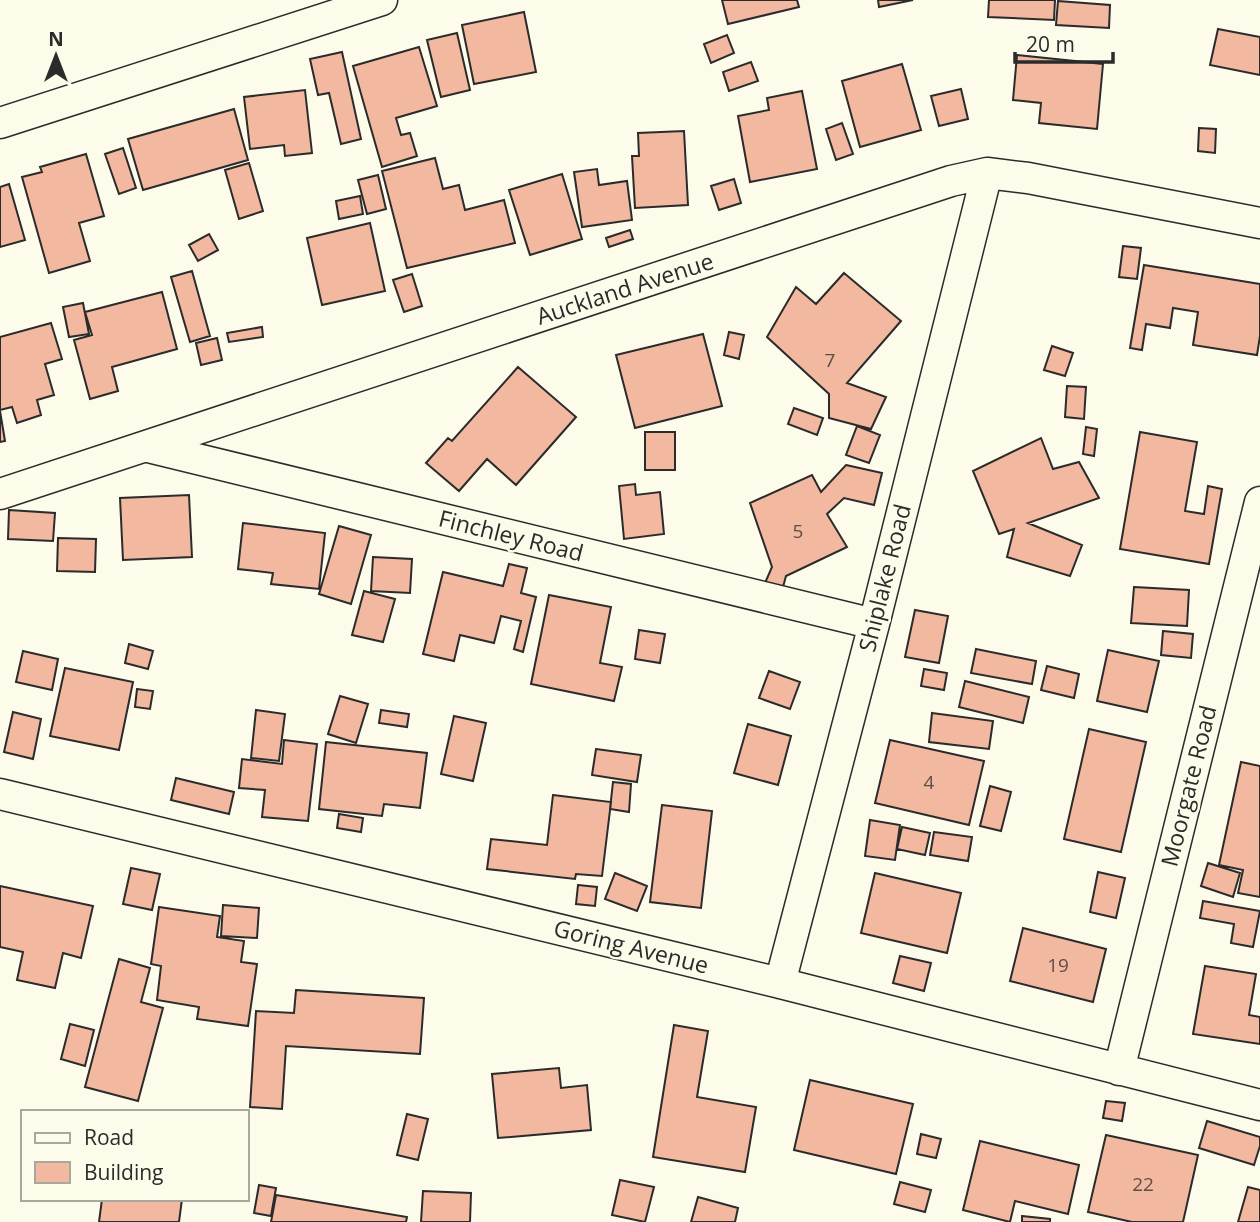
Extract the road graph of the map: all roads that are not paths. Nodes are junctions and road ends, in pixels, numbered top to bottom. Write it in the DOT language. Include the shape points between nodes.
graph roads {
  1 [pos="382,0"];
  2 [pos="0,122"];
  3 [pos="988,173"];
  4 [pos="1260,223"];
  5 [pos="148,447"];
  6 [pos="0,494"];
  7 [pos="1260,502"];
  8 [pos="874,624"];
  9 [pos="0,794"];
  10 [pos="780,983"];
  11 [pos="1119,1070"];
  12 [pos="1260,1105"];
  1 -- 2 [label="street"];
  3 -- 4 [label="street, Auckland Avenue"];
  3 -- 5 [label="street, Auckland Avenue" via="951,181"];
  3 -- 8 [label="street, Shiplake Road"];
  5 -- 6 [label="street, Auckland Avenue"];
  5 -- 8 [label="street, Finchley Road"];
  7 -- 11 [label="street, Moorgate Road"];
  8 -- 10 [label="street, Shiplake Road"];
  9 -- 10 [label="street, Goring Avenue"];
  10 -- 11 [label="street, Goring Avenue"];
  11 -- 12 [label="street, Goring Avenue"];
}
